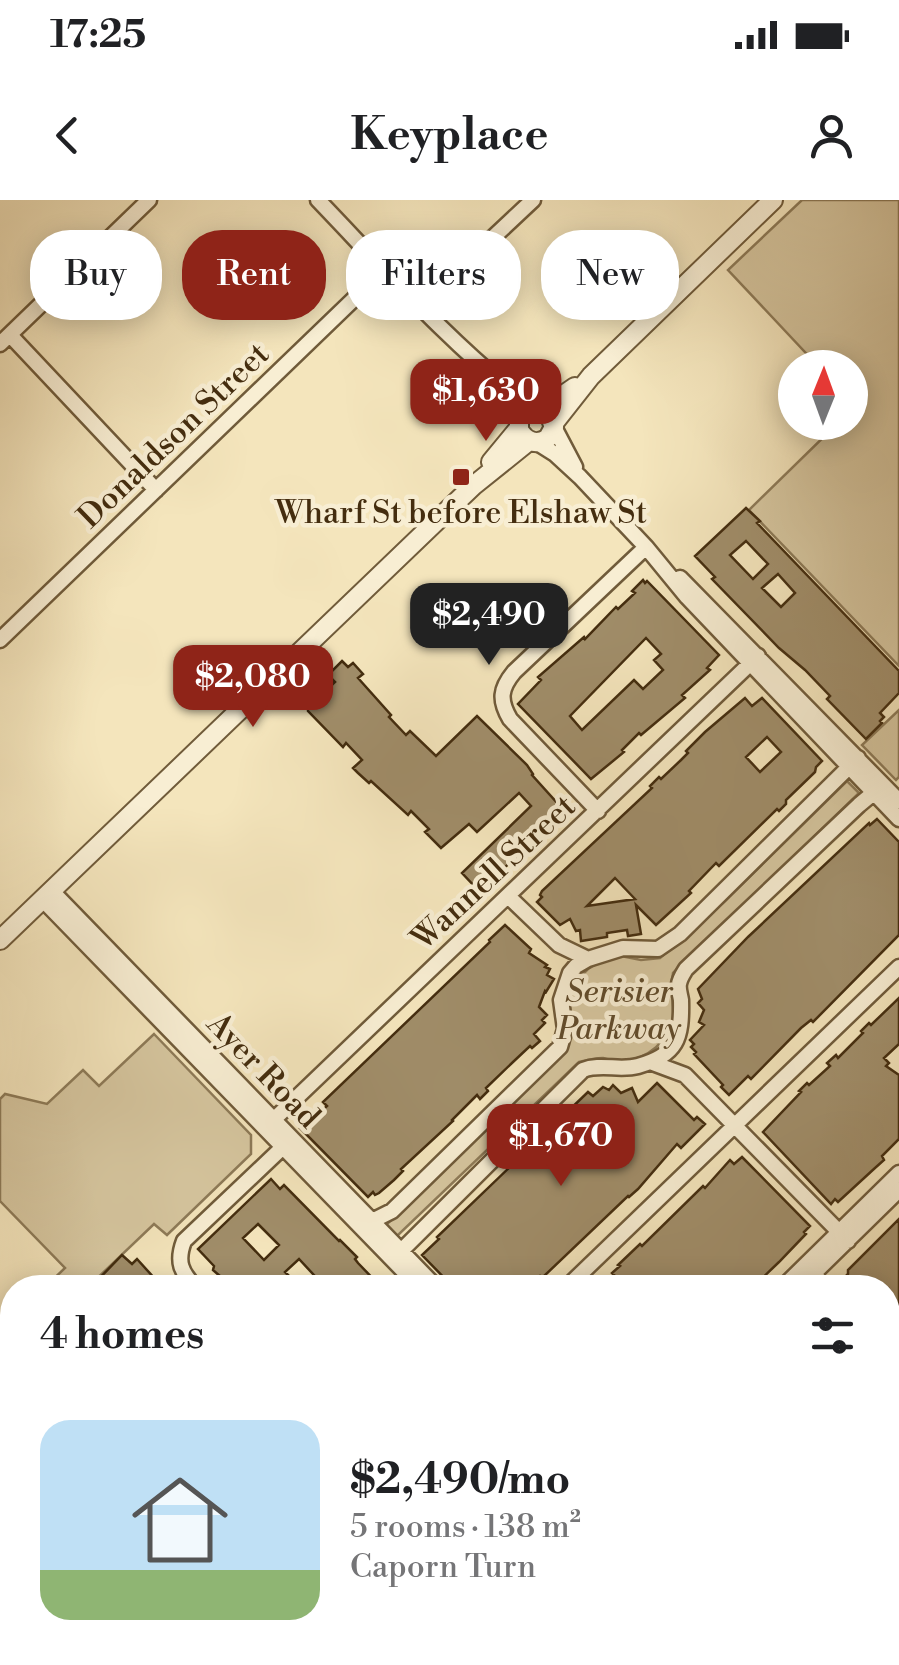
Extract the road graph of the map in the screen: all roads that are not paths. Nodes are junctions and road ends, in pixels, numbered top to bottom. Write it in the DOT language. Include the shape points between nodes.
graph roads {
  1 [pos="150,200"];
  2 [pos="318,200"];
  3 [pos="533,200"];
  4 [pos="773,200"];
  5 [pos="347,230"];
  6 [pos="501,230"];
  7 [pos="346,307"];
  8 [pos="434,320"];
  9 [pos="5,339"];
  10 [pos="536,425"];
  11 [pos="580,476"];
  12 [pos="156,490"];
  13 [pos="646,547"];
  14 [pos="0,640"];
  15 [pos="754,660"];
  16 [pos="853,763"];
  17 [pos="879,789"];
  18 [pos="899,802"];
  19 [pos="598,811"];
  20 [pos="899,819"];
  21 [pos="46,894"];
  22 [pos="508,896"];
  23 [pos="0,940"];
  24 [pos="559,945"];
  25 [pos="578,966"];
  26 [pos="899,967"];
  27 [pos="676,1039"];
  28 [pos="650,1062"];
  29 [pos="685,1075"];
  30 [pos="268,1124"];
  31 [pos="733,1126"];
  32 [pos="283,1147"];
  33 [pos="899,1174"];
  34 [pos="899,1190"];
  35 [pos="369,1225"];
  36 [pos="843,1237"];
  37 [pos="397,1254"];
  38 [pos="809,1269"];
  39 [pos="184,1275"];
  40 [pos="411,1275"];
  41 [pos="422,1275"];
  42 [pos="579,1275"];
  43 [pos="800,1275"];
  44 [pos="806,1275"];
  45 [pos="815,1275"];
  1 -- 9 [label="street"];
  2 -- 5 [label="street"];
  3 -- 6 [label="street"];
  4 -- 10 [label="street"];
  7 -- 12 [label="street, Donaldson Street"];
  8 -- 10 [label="street"];
  9 -- 12 [label="street"];
  10 -- 11 [label="street"];
  10 -- 11 [label="street"];
  10 -- 21 [label="street"];
  11 -- 13 [label="street"];
  12 -- 14 [label="street, Donaldson Street"];
  13 -- 15 [label="street"];
  13 -- 19 [label="street" via="514,672 501,695 510,719"];
  15 -- 16 [label="street"];
  15 -- 19 [label="street, Wannell Street"];
  16 -- 17 [label="street"];
  16 -- 25 [label="street" via="680,934 658,949 622,948"];
  17 -- 18 [label="street"];
  17 -- 20 [label="street"];
  17 -- 27 [label="street" via="686,969"];
  19 -- 22 [label="street, Wannell Street"];
  21 -- 23 [label="street"];
  21 -- 30 [label="street, Ayer Road"];
  22 -- 24 [label="street"];
  22 -- 30 [label="street, Wannell Street"];
  24 -- 25 [label="street"];
  24 -- 25 [label="street"];
  25 -- 35 [label="street" via="562,1000 560,1047 392,1211"];
  26 -- 31 [label="street"];
  27 -- 28 [label="street" via="665,1057"];
  27 -- 29 [label="street"];
  28 -- 29 [label="street"];
  28 -- 37 [label="street" via="582,1070"];
  29 -- 31 [label="street"];
  30 -- 32 [label="street, Ayer Road"];
  30 -- 35 [label="street, Ayer Road"];
  31 -- 36 [label="street"];
  31 -- 42 [label="street"];
  32 -- 35 [label="street, Ayer Road"];
  32 -- 39 [label="street" via="184,1241"];
  33 -- 36 [label="street"];
  34 -- 36 [label="street"];
  35 -- 37 [label="street, Ayer Road"];
  36 -- 38 [label="street"];
  37 -- 40 [label="street, Ayer Road"];
  37 -- 41 [label="street, Ayer Road"];
  38 -- 43 [label="street"];
  38 -- 44 [label="street"];
  38 -- 45 [label="street"];
}
